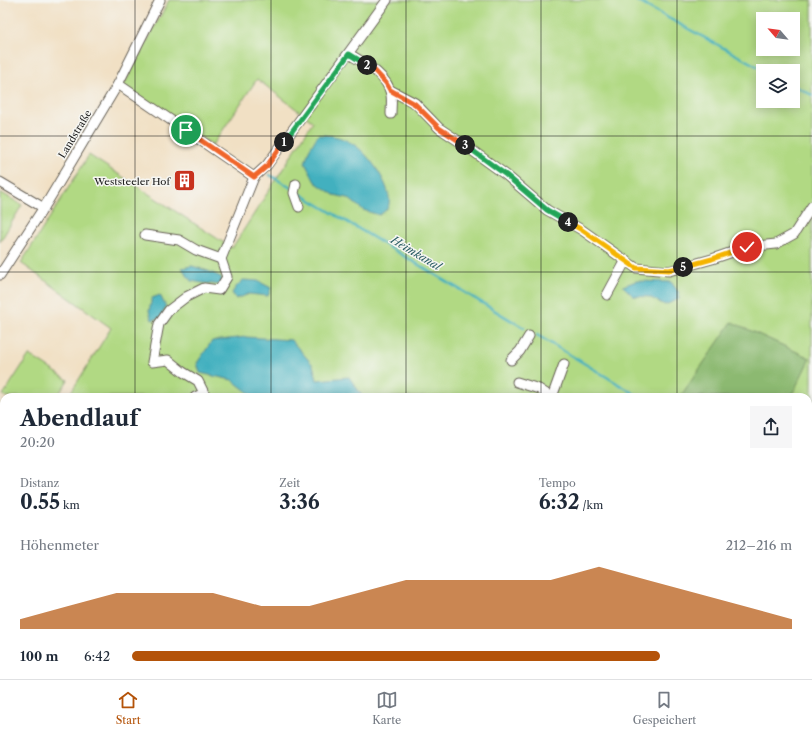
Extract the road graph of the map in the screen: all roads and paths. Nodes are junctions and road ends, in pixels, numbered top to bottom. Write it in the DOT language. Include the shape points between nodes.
graph roads {
  1 [pos="160,0"];
  2 [pos="387,0"];
  3 [pos="349,54"];
  4 [pos="118,84"];
  5 [pos="390,90"];
  6 [pos="391,114"];
  7 [pos="254,177"];
  8 [pos="0,182"];
  9 [pos="296,184"];
  10 [pos="812,206"];
  11 [pos="299,207"];
  12 [pos="44,208"];
  13 [pos="145,235"];
  14 [pos="221,259"];
  15 [pos="626,260"];
  16 [pos="0,275"];
  17 [pos="607,295"];
  18 [pos="529,336"];
  19 [pos="511,360"];
  20 [pos="564,364"];
  21 [pos="517,382"];
  22 [pos="204,393"];
  23 [pos="544,393"];
  24 [pos="553,393"];
  1 -- 4 [label="street, Landstraße"];
  2 -- 3 [label="street"];
  3 -- 5 [label="street" via="372,68"];
  3 -- 7 [label="street" via="267,166"];
  4 -- 7 [label="street"];
  4 -- 12 [label="street, Landstraße"];
  5 -- 6 [label="street"];
  5 -- 15 [label="street" via="415,104 439,128 506,175 547,210"];
  7 -- 14 [label="street"];
  8 -- 12 [label="street"];
  9 -- 11 [label="street" via="294,193"];
  10 -- 15 [label="street" via="794,234 776,244 747,247 669,270 636,268"];
  12 -- 16 [label="street, Landstraße"];
  13 -- 14 [label="street" via="179,240 196,250"];
  14 -- 22 [label="street" via="227,277 218,290 204,288 169,310 159,324 154,344 152,362 168,360 198,381"];
  15 -- 17 [label="street"];
  18 -- 19 [label="street"];
  20 -- 24 [label="street"];
  21 -- 23 [label="street"];
}
